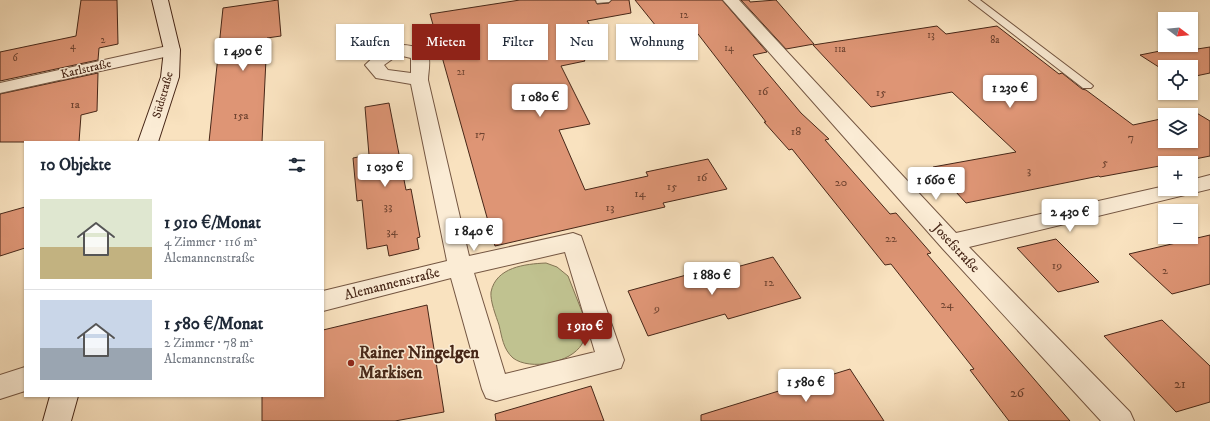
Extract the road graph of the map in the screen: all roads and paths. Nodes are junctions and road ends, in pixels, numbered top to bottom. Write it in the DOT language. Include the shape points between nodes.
graph roads {
  1 [pos="160,0"];
  2 [pos="731,0"];
  3 [pos="974,0"];
  4 [pos="172,50"];
  5 [pos="419,80"];
  6 [pos="1087,86"];
  7 [pos="0,88"];
  8 [pos="148,141"];
  9 [pos="1210,182"];
  10 [pos="1198,185"];
  11 [pos="1158,195"];
  12 [pos="951,243"];
  13 [pos="460,267"];
  14 [pos="324,301"];
  15 [pos="24,379"];
  16 [pos="0,387"];
  17 [pos="64,397"];
  18 [pos="56,421"];
  19 [pos="1120,421"];
  1 -- 4 [label="street, Südstraße"];
  2 -- 12 [label="street, Josefstraße"];
  3 -- 6 [label="lane"];
  4 -- 7 [label="street, Karlstraße"];
  4 -- 8 [label="street, Südstraße" via="170,77"];
  5 -- 13 [label="street, Alemannenstraße"];
  9 -- 10 [label="street"];
  11 -- 12 [label="street"];
  12 -- 19 [label="street, Josefstraße"];
  13 -- 13 [label="street, Alemannenstraße" via="573,242 611,360 496,389"];
  13 -- 14 [label="street, Alemannenstraße"];
  15 -- 16 [label="street"];
  17 -- 18 [label="street"];
}
